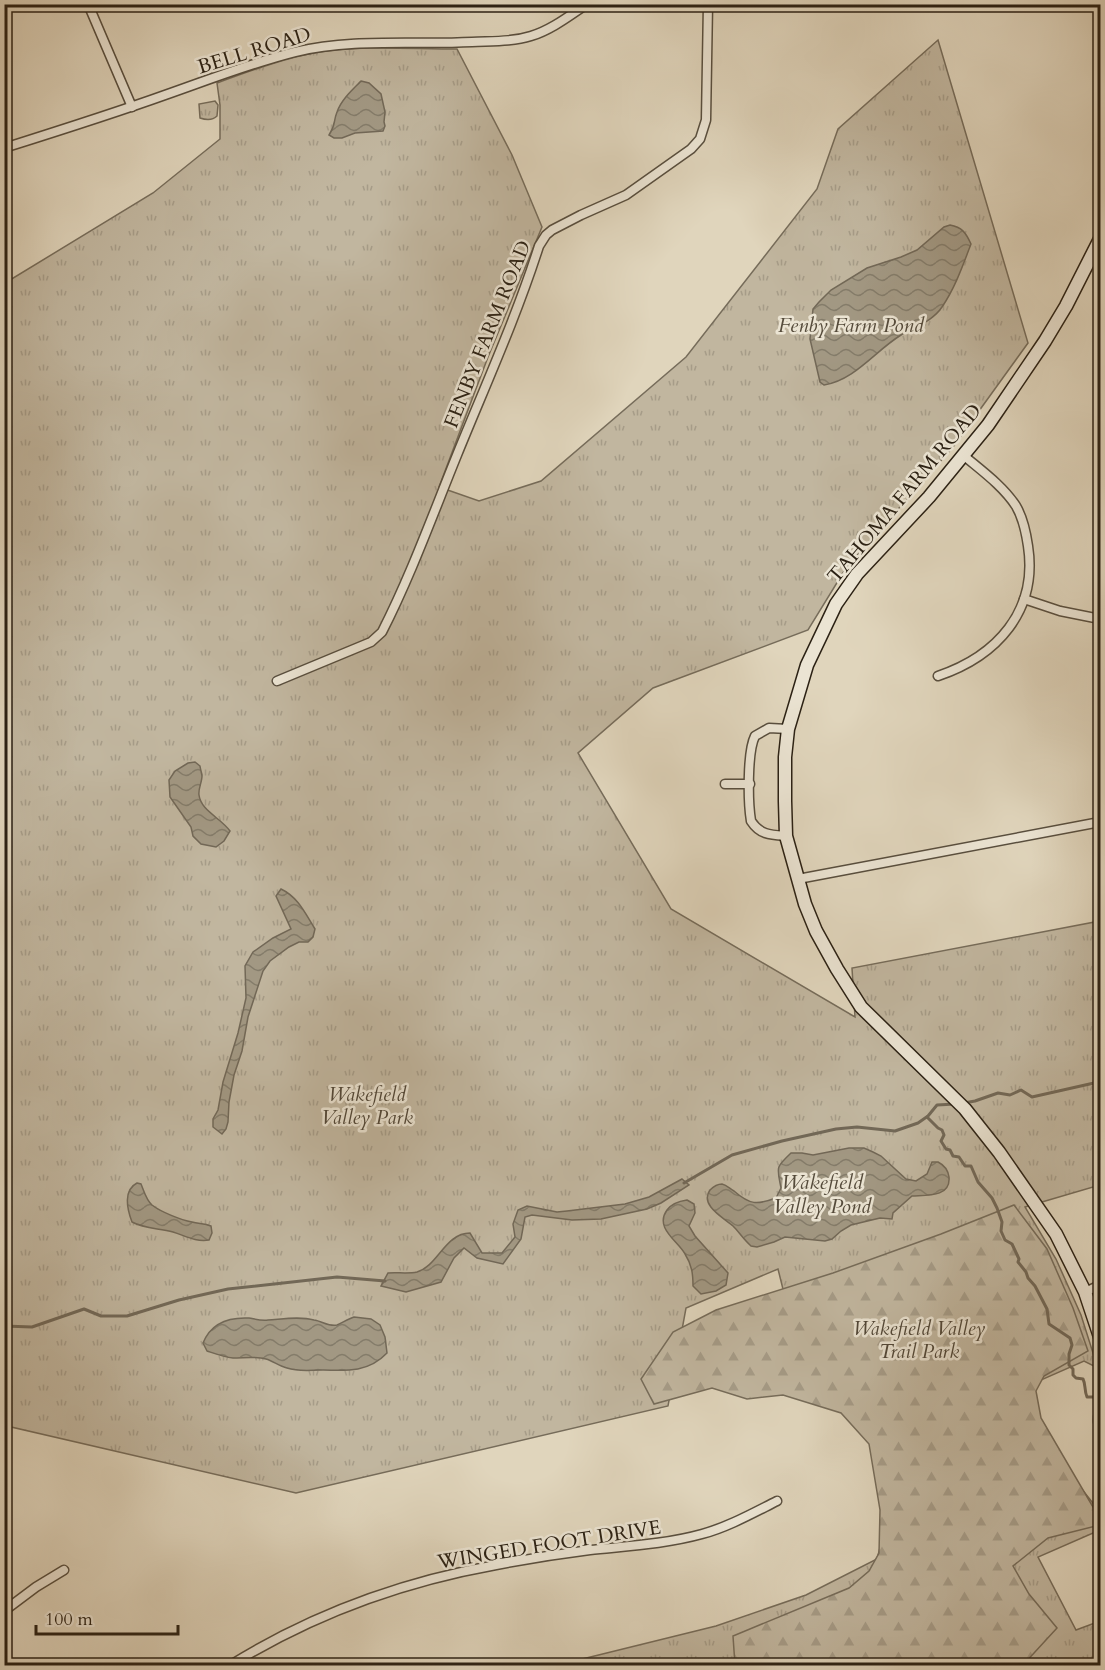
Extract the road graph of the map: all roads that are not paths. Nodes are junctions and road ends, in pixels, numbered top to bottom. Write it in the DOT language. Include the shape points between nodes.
graph roads {
  1 [pos="88,4"];
  2 [pos="586,4"];
  3 [pos="708,4"];
  4 [pos="132,107"];
  5 [pos="4,148"];
  6 [pos="1101,239"];
  7 [pos="963,455"];
  8 [pos="1024,599"];
  9 [pos="1101,619"];
  10 [pos="939,676"];
  11 [pos="277,681"];
  12 [pos="788,729"];
  13 [pos="725,784"];
  14 [pos="750,784"];
  15 [pos="1101,822"];
  16 [pos="786,836"];
  17 [pos="798,879"];
  18 [pos="1101,1285"];
  19 [pos="1085,1292"];
  20 [pos="1101,1337"];
  21 [pos="777,1501"];
  22 [pos="64,1570"];
  23 [pos="4,1611"];
  24 [pos="229,1665"];
  1 -- 4 [label="street"];
  2 -- 4 [label="street, BELL ROAD" via="532,36 460,43 323,46 258,63"];
  3 -- 11 [label="street, FENBY FARM ROAD" via="706,120 700,139 626,195 546,235 494,369 382,632 371,642"];
  4 -- 5 [label="street, BELL ROAD"];
  6 -- 7 [label="street, TAHOMA FARM ROAD" via="1045,341"];
  7 -- 8 [label="street" via="1009,496 1019,514 1030,564"];
  7 -- 12 [label="street, TAHOMA FARM ROAD" via="857,574 836,604 807,665"];
  8 -- 9 [label="street"];
  8 -- 10 [label="street" via="1012,624 995,644 965,665"];
  12 -- 14 [label="street" via="769,728 755,736 750,749"];
  12 -- 16 [label="street, TAHOMA FARM ROAD"];
  13 -- 14 [label="street"];
  14 -- 16 [label="street" via="750,814 755,827 764,833"];
  15 -- 17 [label="street"];
  16 -- 17 [label="street, TAHOMA FARM ROAD"];
  17 -- 19 [label="street, TAHOMA FARM ROAD" via="816,931 861,1007 965,1109 999,1152 1056,1234"];
  18 -- 19 [label="street"];
  19 -- 20 [label="street, TAHOMA FARM ROAD"];
  21 -- 24 [label="street, WINGED FOOT DRIVE" via="720,1528 687,1538 497,1565 419,1582 321,1618"];
  22 -- 23 [label="street"];
}
